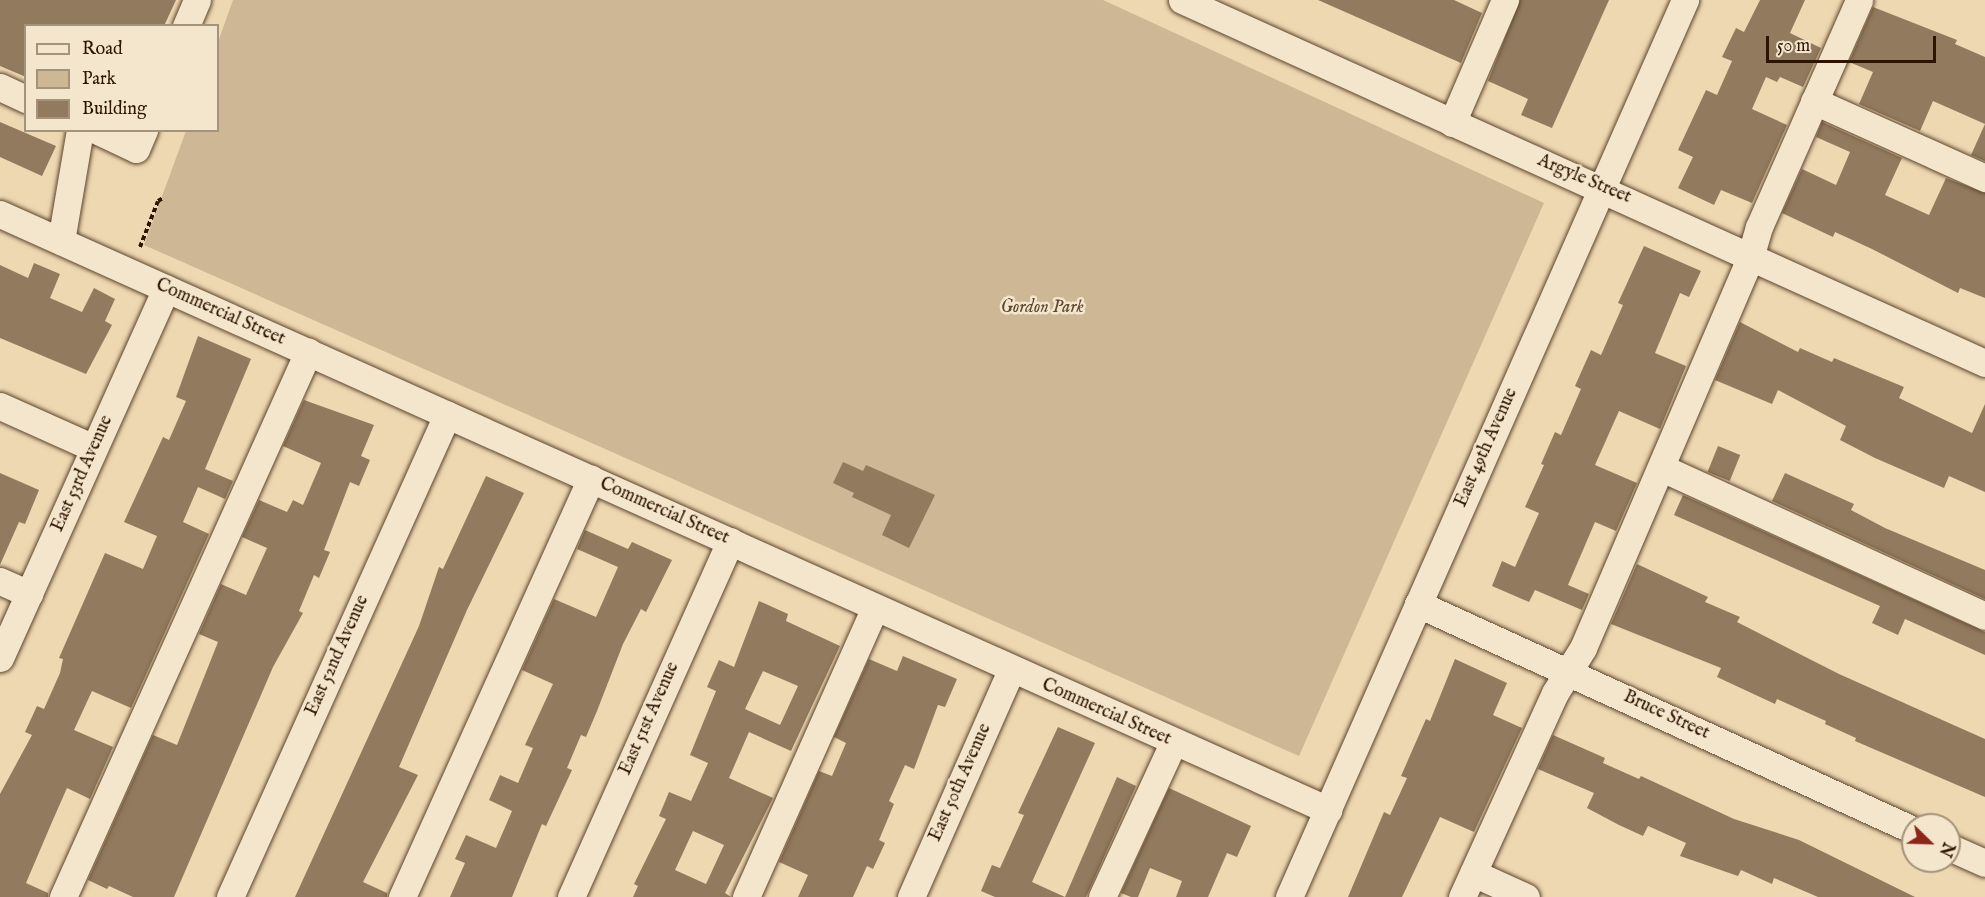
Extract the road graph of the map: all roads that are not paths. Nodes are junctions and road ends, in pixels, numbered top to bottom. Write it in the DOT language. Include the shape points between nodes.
graph roads {
  1 [pos="197,0"];
  2 [pos="1182,0"];
  3 [pos="1505,0"];
  4 [pos="1685,0"];
  5 [pos="1859,0"];
  6 [pos="187,24"];
  7 [pos="0,87"];
  8 [pos="24,98"];
  9 [pos="1814,101"];
  10 [pos="1452,123"];
  11 [pos="80,132"];
  12 [pos="100,132"];
  13 [pos="143,132"];
  14 [pos="1985,178"];
  15 [pos="1602,188"];
  16 [pos="0,214"];
  17 [pos="61,241"];
  18 [pos="1750,258"];
  19 [pos="166,289"];
  20 [pos="308,352"];
  21 [pos="1985,363"];
  22 [pos="0,406"];
  23 [pos="447,415"];
  24 [pos="94,448"];
  25 [pos="1662,468"];
  26 [pos="591,479"];
  27 [pos="730,541"];
  28 [pos="0,581"];
  29 [pos="29,594"];
  30 [pos="1418,604"];
  31 [pos="876,607"];
  32 [pos="1985,616"];
  33 [pos="0,658"];
  34 [pos="1011,670"];
  35 [pos="1568,672"];
  36 [pos="1173,743"];
  37 [pos="1328,810"];
  38 [pos="1901,825"];
  39 [pos="1961,853"];
  40 [pos="1985,864"];
  41 [pos="1467,885"];
  42 [pos="63,897"];
  43 [pos="230,897"];
  44 [pos="402,897"];
  45 [pos="571,897"];
  46 [pos="746,897"];
  47 [pos="911,897"];
  48 [pos="1102,897"];
  49 [pos="1289,897"];
  50 [pos="1526,897"];
  1 -- 6 [label="street"];
  2 -- 10 [label="street, Argyle Street"];
  3 -- 10 [label="street"];
  4 -- 15 [label="street, East 49th Avenue"];
  5 -- 9 [label="street"];
  7 -- 8 [label="street"];
  9 -- 14 [label="street"];
  9 -- 18 [label="street" via="1759,227"];
  10 -- 15 [label="street, Argyle Street"];
  11 -- 17 [label="street"];
  12 -- 13 [label="street" via="136,149"];
  15 -- 18 [label="street, Argyle Street"];
  15 -- 30 [label="street, East 49th Avenue"];
  16 -- 17 [label="street, Commercial Street"];
  17 -- 19 [label="street, Commercial Street"];
  18 -- 21 [label="street, Argyle Street"];
  18 -- 25 [label="street"];
  19 -- 20 [label="street, Commercial Street"];
  19 -- 24 [label="street, East 53rd Avenue"];
  20 -- 23 [label="street, Commercial Street"];
  20 -- 42 [label="street"];
  22 -- 24 [label="street"];
  23 -- 26 [label="street, Commercial Street"];
  23 -- 43 [label="street, East 52nd Avenue"];
  24 -- 29 [label="street, East 53rd Avenue"];
  25 -- 32 [label="street"];
  25 -- 35 [label="street" via="1583,648"];
  26 -- 27 [label="street, Commercial Street"];
  26 -- 44 [label="street"];
  27 -- 31 [label="street, Commercial Street"];
  27 -- 45 [label="street, East 51st Avenue"];
  28 -- 29 [label="street"];
  29 -- 33 [label="street, East 53rd Avenue"];
  30 -- 35 [label="street, Bruce Street"];
  30 -- 37 [label="street, East 49th Avenue"];
  31 -- 34 [label="street, Commercial Street"];
  31 -- 46 [label="street"];
  34 -- 36 [label="street, Commercial Street"];
  34 -- 47 [label="street, East 50th Avenue"];
  35 -- 38 [label="street, Bruce Street"];
  35 -- 41 [label="street"];
  36 -- 37 [label="street, Commercial Street"];
  36 -- 48 [label="street"];
  37 -- 49 [label="street, East 49th Avenue"];
  39 -- 40 [label="street"];
  41 -- 50 [label="street"];
}
